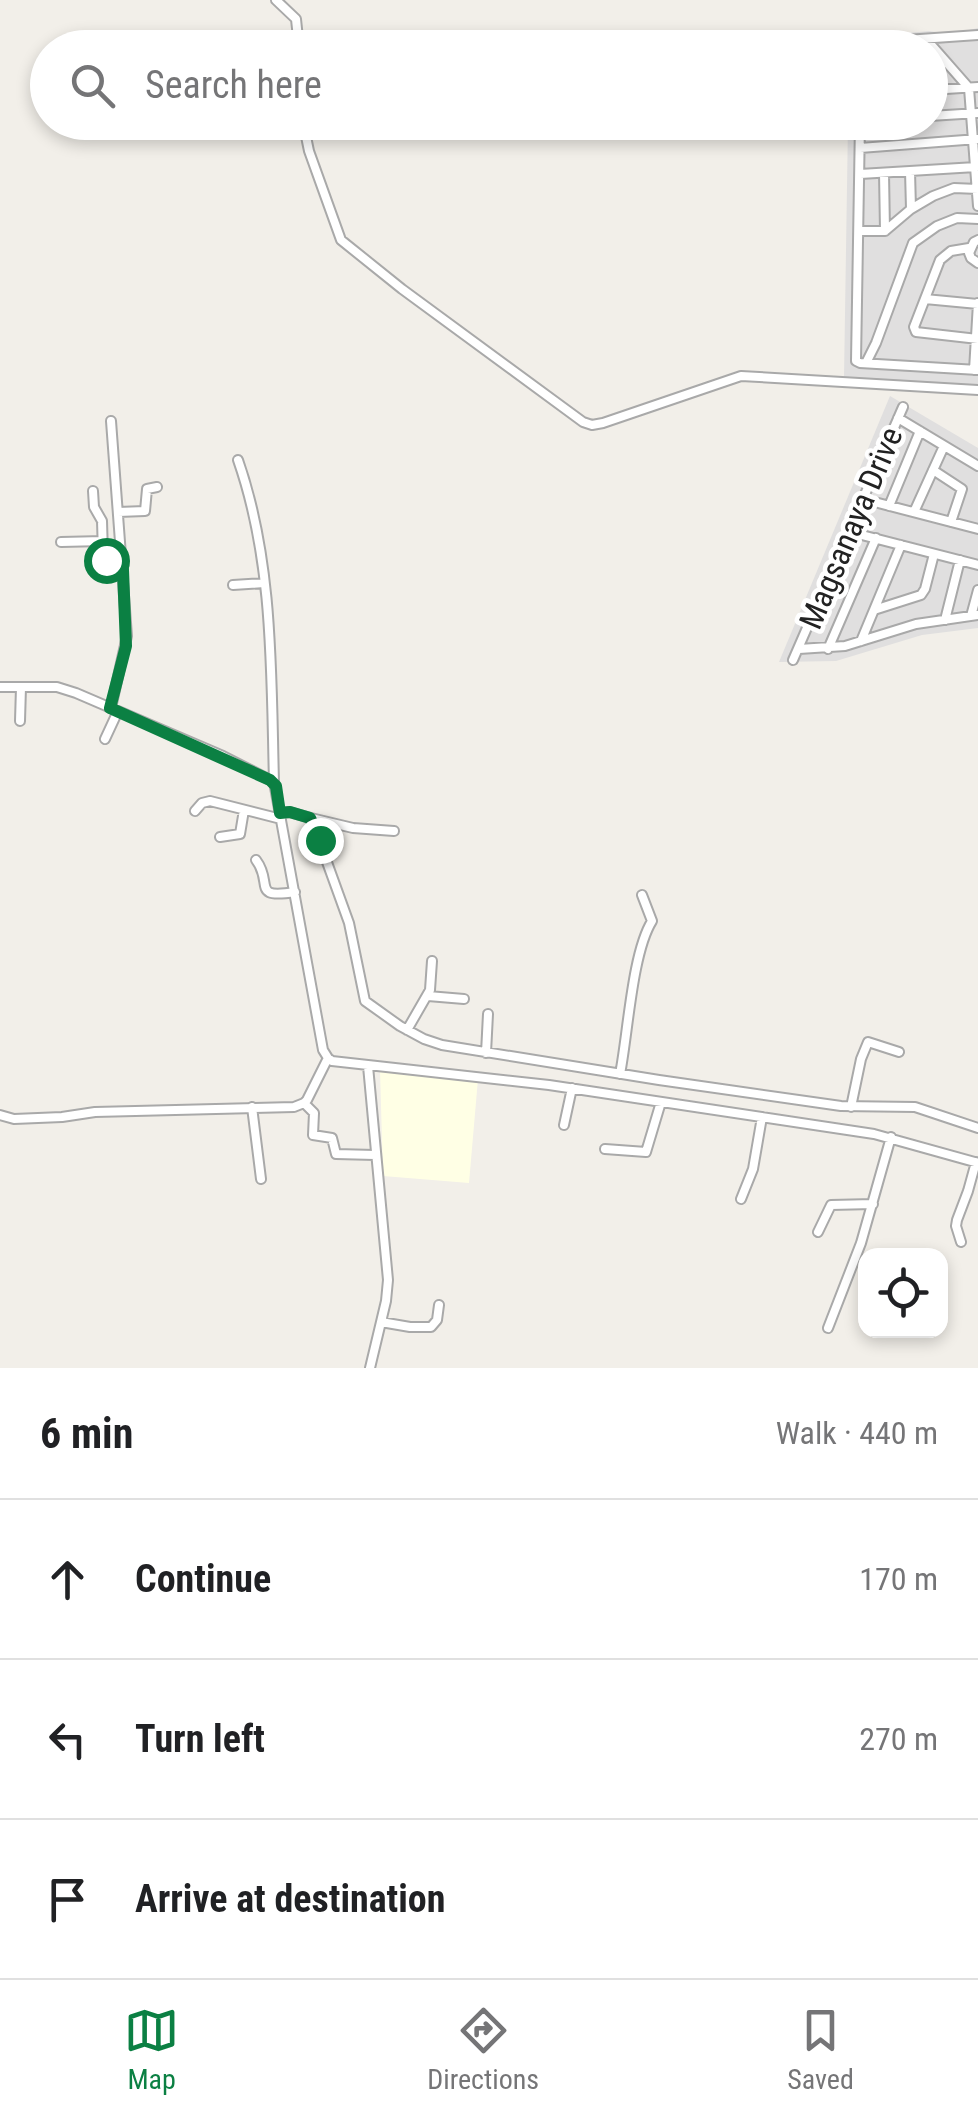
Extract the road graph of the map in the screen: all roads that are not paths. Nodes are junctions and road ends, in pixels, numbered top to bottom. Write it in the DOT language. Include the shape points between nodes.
graph roads {
  1 [pos="276,0"];
  2 [pos="297,30"];
  3 [pos="978,36"];
  4 [pos="948,38"];
  5 [pos="948,63"];
  6 [pos="974,88"];
  7 [pos="948,89"];
  8 [pos="975,113"];
  9 [pos="948,115"];
  10 [pos="976,139"];
  11 [pos="307,140"];
  12 [pos="860,140"];
  13 [pos="860,148"];
  14 [pos="976,167"];
  15 [pos="910,171"];
  16 [pos="884,172"];
  17 [pos="860,174"];
  18 [pos="977,189"];
  19 [pos="978,206"];
  20 [pos="911,209"];
  21 [pos="978,218"];
  22 [pos="885,230"];
  23 [pos="859,231"];
  24 [pos="978,240"];
  25 [pos="970,248"];
  26 [pos="978,262"];
  27 [pos="925,299"];
  28 [pos="978,303"];
  29 [pos="977,339"];
  30 [pos="866,363"];
  31 [pos="976,370"];
  32 [pos="978,390"];
  33 [pos="903,407"];
  34 [pos="898,418"];
  35 [pos="111,421"];
  36 [pos="920,431"];
  37 [pos="944,446"];
  38 [pos="238,460"];
  39 [pos="978,466"];
  40 [pos="933,470"];
  41 [pos="158,487"];
  42 [pos="93,491"];
  43 [pos="864,499"];
  44 [pos="889,506"];
  45 [pos="118,512"];
  46 [pos="914,512"];
  47 [pos="951,522"];
  48 [pos="978,529"];
  49 [pos="850,532"];
  50 [pos="876,538"];
  51 [pos="61,542"];
  52 [pos="102,542"];
  53 [pos="901,545"];
  54 [pos="934,554"];
  55 [pos="960,560"];
  56 [pos="978,565"];
  57 [pos="123,570"];
  58 [pos="264,583"];
  59 [pos="233,585"];
  60 [pos="978,590"];
  61 [pos="874,610"];
  62 [pos="974,616"];
  63 [pos="945,620"];
  64 [pos="861,641"];
  65 [pos="828,648"];
  66 [pos="799,649"];
  67 [pos="793,660"];
  68 [pos="0,687"];
  69 [pos="21,687"];
  70 [pos="114,710"];
  71 [pos="20,721"];
  72 [pos="105,739"];
  73 [pos="274,782"];
  74 [pos="244,810"];
  75 [pos="196,811"];
  76 [pos="281,816"];
  77 [pos="310,818"];
  78 [pos="394,831"];
  79 [pos="220,838"];
  80 [pos="256,860"];
  81 [pos="295,892"];
  82 [pos="642,895"];
  83 [pos="432,962"];
  84 [pos="428,996"];
  85 [pos="464,999"];
  86 [pos="488,1014"];
  87 [pos="407,1030"];
  88 [pos="486,1052"];
  89 [pos="899,1052"];
  90 [pos="328,1058"];
  91 [pos="368,1066"];
  92 [pos="620,1074"];
  93 [pos="572,1088"];
  94 [pos="661,1102"];
  95 [pos="304,1103"];
  96 [pos="252,1107"];
  97 [pos="851,1107"];
  98 [pos="0,1114"];
  99 [pos="762,1117"];
  100 [pos="564,1125"];
  101 [pos="978,1128"];
  102 [pos="891,1136"];
  103 [pos="605,1149"];
  104 [pos="375,1154"];
  105 [pos="977,1162"];
  106 [pos="261,1179"];
  107 [pos="973,1193"];
  108 [pos="741,1199"];
  109 [pos="873,1204"];
  110 [pos="818,1232"];
  111 [pos="961,1242"];
  112 [pos="439,1305"];
  113 [pos="381,1322"];
  114 [pos="828,1328"];
  115 [pos="370,1368"];
  1 -- 2 [label="street" via="296,19"];
  3 -- 4 [label="street"];
  5 -- 6 [label="street"];
  6 -- 7 [label="street"];
  6 -- 8 [label="street"];
  8 -- 9 [label="street"];
  8 -- 10 [label="street"];
  10 -- 13 [label="street"];
  10 -- 14 [label="street"];
  11 -- 32 [label="street" via="341,240 583,422 603,423 741,376"];
  12 -- 13 [label="street"];
  13 -- 17 [label="street"];
  14 -- 15 [label="street"];
  14 -- 18 [label="street"];
  15 -- 16 [label="street"];
  15 -- 20 [label="street"];
  16 -- 17 [label="street"];
  16 -- 22 [label="street"];
  17 -- 23 [label="street"];
  18 -- 19 [label="street"];
  18 -- 20 [label="street" via="954,188"];
  20 -- 22 [label="street"];
  21 -- 30 [label="street" via="957,218 914,243"];
  22 -- 23 [label="street"];
  23 -- 30 [label="street" via="856,360"];
  24 -- 25 [label="street"];
  25 -- 26 [label="street"];
  25 -- 27 [label="street" via="940,260"];
  27 -- 28 [label="street"];
  27 -- 29 [label="street" via="916,332"];
  28 -- 29 [label="street"];
  29 -- 31 [label="street"];
  30 -- 31 [label="street"];
  33 -- 34 [label="street, Magsanaya Drive"];
  34 -- 36 [label="street"];
  34 -- 43 [label="street, Magsanaya Drive"];
  35 -- 45 [label="street"];
  36 -- 37 [label="street"];
  36 -- 44 [label="street"];
  37 -- 39 [label="street"];
  37 -- 40 [label="street"];
  38 -- 58 [label="street"];
  40 -- 46 [label="street"];
  40 -- 47 [label="street" via="962,489"];
  41 -- 45 [label="street" via="147,488 146,511"];
  42 -- 52 [label="street"];
  43 -- 44 [label="street"];
  43 -- 49 [label="street, Magsanaya Drive"];
  44 -- 46 [label="street"];
  45 -- 57 [label="street"];
  46 -- 47 [label="street"];
  47 -- 48 [label="street"];
  49 -- 50 [label="street"];
  49 -- 66 [label="street, Magsanaya Drive"];
  50 -- 53 [label="street"];
  50 -- 65 [label="street"];
  51 -- 52 [label="street"];
  52 -- 57 [label="street" via="110,566"];
  53 -- 54 [label="street"];
  53 -- 61 [label="street"];
  54 -- 55 [label="street"];
  54 -- 61 [label="street" via="921,595"];
  55 -- 56 [label="street"];
  55 -- 63 [label="street"];
  57 -- 70 [label="street" via="126,646"];
  58 -- 59 [label="street"];
  58 -- 73 [label="street"];
  60 -- 62 [label="street"];
  61 -- 64 [label="street"];
  62 -- 63 [label="street"];
  63 -- 64 [label="street"];
  64 -- 65 [label="street"];
  65 -- 66 [label="street"];
  66 -- 67 [label="street, Magsanaya Drive"];
  68 -- 69 [label="street"];
  69 -- 70 [label="street" via="64,689"];
  69 -- 71 [label="street"];
  70 -- 72 [label="street"];
  70 -- 73 [label="street"];
  73 -- 76 [label="street"];
  74 -- 75 [label="street" via="205,801"];
  74 -- 76 [label="street"];
  74 -- 79 [label="street" via="240,834"];
  76 -- 77 [label="street"];
  76 -- 81 [label="street"];
  77 -- 78 [label="street"];
  77 -- 87 [label="street" via="350,922 364,1002"];
  80 -- 81 [label="street" via="269,893"];
  81 -- 90 [label="street"];
  82 -- 92 [label="street" via="652,921"];
  83 -- 84 [label="street"];
  84 -- 85 [label="street"];
  84 -- 87 [label="street"];
  86 -- 88 [label="street"];
  87 -- 88 [label="street" via="442,1045"];
  88 -- 92 [label="street"];
  89 -- 97 [label="street" via="868,1042"];
  90 -- 91 [label="street"];
  90 -- 95 [label="street"];
  91 -- 93 [label="street"];
  91 -- 104 [label="street"];
  92 -- 97 [label="street"];
  93 -- 94 [label="street"];
  93 -- 100 [label="street"];
  94 -- 99 [label="street"];
  94 -- 103 [label="street" via="646,1152"];
  95 -- 96 [label="street"];
  95 -- 104 [label="street" via="314,1113 314,1135 332,1138 336,1154"];
  96 -- 98 [label="street" via="14,1119"];
  96 -- 106 [label="street"];
  97 -- 101 [label="street" via="915,1107"];
  99 -- 102 [label="street"];
  99 -- 108 [label="street"];
  102 -- 105 [label="street"];
  102 -- 109 [label="street"];
  104 -- 113 [label="street" via="388,1280"];
  105 -- 107 [label="street"];
  107 -- 111 [label="street" via="956,1226"];
  109 -- 110 [label="street" via="831,1205"];
  109 -- 114 [label="street"];
  112 -- 113 [label="street" via="432,1328"];
  113 -- 115 [label="street"];
}
